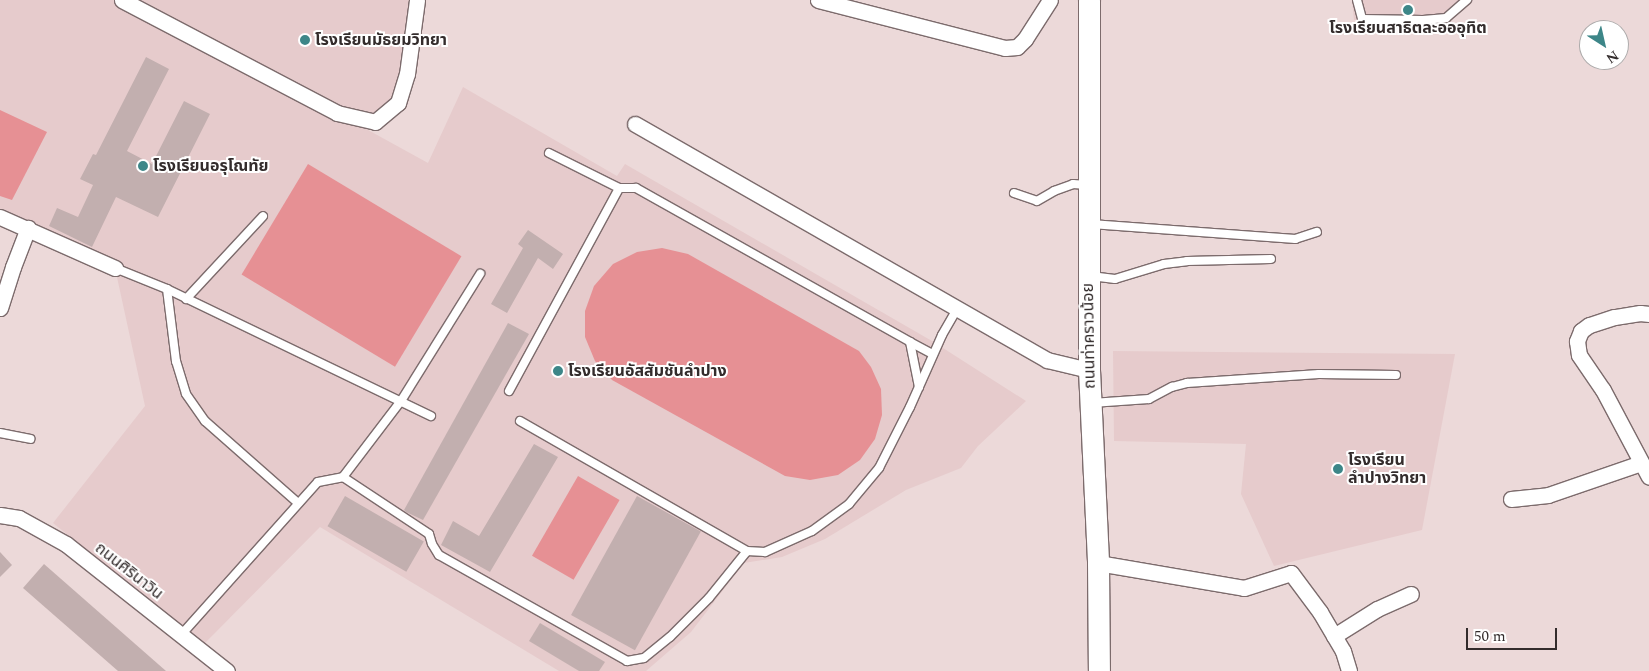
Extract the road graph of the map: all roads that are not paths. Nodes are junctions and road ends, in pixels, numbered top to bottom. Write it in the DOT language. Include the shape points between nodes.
graph roads {
  1 [pos="122,0"];
  2 [pos="417,0"];
  3 [pos="818,0"];
  4 [pos="1050,0"];
  5 [pos="1089,0"];
  6 [pos="1356,0"];
  7 [pos="1467,0"];
  8 [pos="635,124"];
  9 [pos="549,153"];
  10 [pos="1089,185"];
  11 [pos="619,188"];
  12 [pos="1014,193"];
  13 [pos="263,216"];
  14 [pos="0,217"];
  15 [pos="1089,224"];
  16 [pos="28,228"];
  17 [pos="1317,232"];
  18 [pos="1271,259"];
  19 [pos="116,268"];
  20 [pos="480,274"];
  21 [pos="1089,276"];
  22 [pos="167,289"];
  23 [pos="186,299"];
  24 [pos="0,308"];
  25 [pos="957,309"];
  26 [pos="1649,314"];
  27 [pos="910,342"];
  28 [pos="933,354"];
  29 [pos="1089,370"];
  30 [pos="1396,375"];
  31 [pos="919,387"];
  32 [pos="509,391"];
  33 [pos="400,401"];
  34 [pos="1090,404"];
  35 [pos="431,416"];
  36 [pos="520,421"];
  37 [pos="0,433"];
  38 [pos="30,439"];
  39 [pos="1642,463"];
  40 [pos="343,477"];
  41 [pos="1649,477"];
  42 [pos="1511,499"];
  43 [pos="298,503"];
  44 [pos="0,515"];
  45 [pos="747,550"];
  46 [pos="1098,563"];
  47 [pos="1411,594"];
  48 [pos="181,634"];
  49 [pos="1334,636"];
  50 [pos="227,671"];
  51 [pos="1099,671"];
  52 [pos="1349,671"];
  1 -- 2 [label="street" via="337,113 375,122 398,103 407,74"];
  3 -- 4 [label="street" via="1005,48 1016,47 1025,40"];
  5 -- 10 [label="street, ถนนท่าคราวน้อย"];
  6 -- 7 [label="lane" via="1362,19 1423,20 1446,18"];
  8 -- 25 [label="street"];
  9 -- 11 [label="lane"];
  10 -- 12 [label="lane" via="1073,184 1037,201"];
  10 -- 15 [label="street, ถนนท่าคราวน้อย"];
  11 -- 27 [label="lane" via="636,188"];
  11 -- 32 [label="lane"];
  13 -- 23 [label="lane"];
  14 -- 16 [label="street"];
  15 -- 17 [label="lane" via="1295,239"];
  15 -- 21 [label="street, ถนนท่าคราวน้อย"];
  16 -- 19 [label="street"];
  16 -- 24 [label="street"];
  18 -- 21 [label="lane" via="1164,264 1114,280"];
  19 -- 22 [label="lane"];
  20 -- 33 [label="lane"];
  21 -- 29 [label="street, ถนนท่าคราวน้อย"];
  22 -- 23 [label="lane"];
  22 -- 43 [label="lane" via="176,361 186,394 205,421"];
  23 -- 33 [label="lane"];
  25 -- 28 [label="lane"];
  25 -- 29 [label="street" via="1047,360"];
  26 -- 39 [label="street" via="1614,317 1589,325 1580,331 1577,342 1579,355 1603,390"];
  27 -- 28 [label="lane"];
  27 -- 31 [label="lane"];
  28 -- 31 [label="lane"];
  29 -- 34 [label="street, ถนนท่าคราวน้อย"];
  30 -- 34 [label="lane" via="1319,374 1187,383 1149,399"];
  31 -- 45 [label="lane" via="879,468 849,504 804,534 765,552"];
  33 -- 35 [label="lane"];
  33 -- 40 [label="lane"];
  34 -- 46 [label="street, ถนนท่าคราวน้อย"];
  36 -- 45 [label="lane"];
  37 -- 38 [label="lane"];
  39 -- 41 [label="street"];
  39 -- 42 [label="street" via="1548,495"];
  40 -- 43 [label="lane" via="318,482"];
  40 -- 45 [label="lane" via="429,534 439,555 627,661 644,658 670,637 709,598"];
  43 -- 48 [label="lane"];
  44 -- 48 [label="street, ถนนศิรินาวิน" via="19,518 66,544"];
  46 -- 49 [label="street" via="1244,588 1291,573"];
  46 -- 51 [label="street, ถนนท่าคราวน้อย"];
  47 -- 49 [label="street" via="1377,609"];
  48 -- 50 [label="street, ถนนศิรินาวิน"];
  49 -- 52 [label="street"];
}
